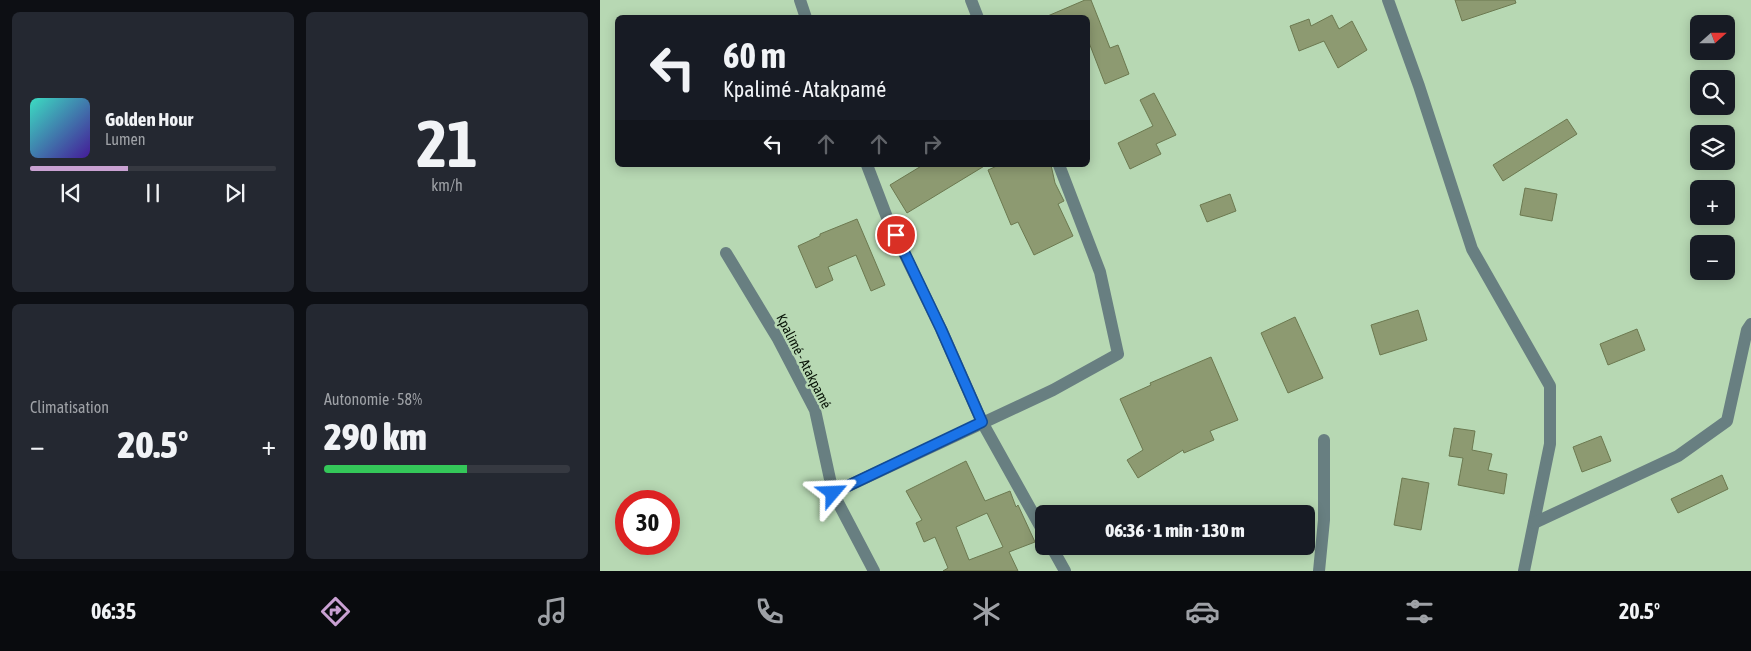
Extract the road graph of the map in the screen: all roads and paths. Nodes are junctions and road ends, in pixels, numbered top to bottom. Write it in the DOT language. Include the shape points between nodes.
graph roads {
  1 [pos="800,0"];
  2 [pos="971,0"];
  3 [pos="1388,0"];
  4 [pos="805,15"];
  5 [pos="977,15"];
  6 [pos="868,167"];
  7 [pos="1060,167"];
  8 [pos="726,253"];
  9 [pos="1751,324"];
  10 [pos="982,422"];
  11 [pos="1324,440"];
  12 [pos="833,493"];
  13 [pos="1035,518"];
  14 [pos="1534,522"];
  15 [pos="1056,555"];
  16 [pos="874,571"];
  17 [pos="1065,571"];
  18 [pos="1318,571"];
  19 [pos="1524,571"];
  1 -- 4 [label="street"];
  2 -- 5 [label="street"];
  3 -- 14 [label="street" via="1472,249 1550,386 1550,444"];
  6 -- 10 [label="street" via="888,220"];
  7 -- 10 [label="street" via="1100,272 1118,354 1054,390"];
  8 -- 12 [label="street, Kpalimé - Atakpamé" via="778,339 815,410"];
  9 -- 14 [label="street" via="1727,421 1678,456"];
  10 -- 12 [label="street"];
  10 -- 13 [label="street"];
  11 -- 18 [label="street" via="1324,520"];
  12 -- 16 [label="street, Kpalimé - Atakpamé"];
  14 -- 19 [label="street"];
  15 -- 17 [label="street"];
}
